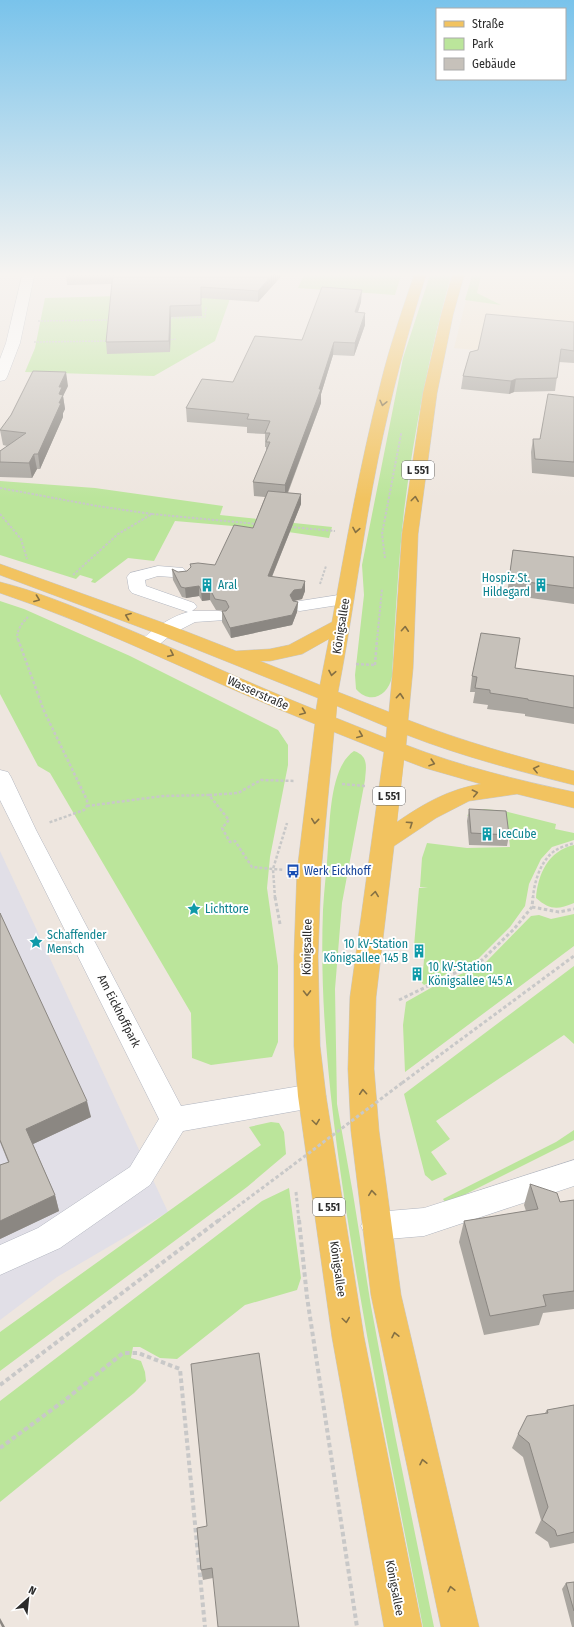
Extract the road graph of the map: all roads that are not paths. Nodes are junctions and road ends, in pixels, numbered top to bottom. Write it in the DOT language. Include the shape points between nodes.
graph roads {
  1 [pos="10,348"];
  2 [pos="397,348"];
  3 [pos="439,348"];
  4 [pos="3,361"];
  5 [pos="0,377"];
  6 [pos="0,569"];
  7 [pos="181,576"];
  8 [pos="0,587"];
  9 [pos="345,599"];
  10 [pos="184,604"];
  11 [pos="300,606"];
  12 [pos="219,616"];
  13 [pos="342,625"];
  14 [pos="165,630"];
  15 [pos="148,644"];
  16 [pos="234,657"];
  17 [pos="328,694"];
  18 [pos="325,722"];
  19 [pos="398,724"];
  20 [pos="395,750"];
  21 [pos="0,777"];
  22 [pos="574,778"];
  23 [pos="521,788"];
  24 [pos="574,800"];
  25 [pos="382,843"];
  26 [pos="312,1096"];
  27 [pos="174,1120"];
  28 [pos="574,1173"];
  29 [pos="376,1226"];
  30 [pos="0,1260"];
  31 [pos="403,1627"];
  32 [pos="460,1627"];
  1 -- 4 [label="street"];
  2 -- 9 [label="main road, Königsallee / L 551, one-way" via="356,533"];
  19 -- 3 [label="main road, L 551, one-way" via="410,534 420,458"];
  4 -- 5 [label="street"];
  14 -- 6 [label="main road, Wasserstraße, one-way"];
  7 -- 10 [label="street" via="177,572 158,571 136,577 138,589"];
  8 -- 15 [label="main road, Wasserstraße, one-way" via="45,602"];
  9 -- 11 [label="street"];
  9 -- 13 [label="main road, Königsallee / L 551"];
  10 -- 12 [label="street"];
  10 -- 14 [label="street"];
  13 -- 16 [label="main road, Wasserstraße" via="295,650 270,655"];
  13 -- 17 [label="main road, Königsallee / L 551, one-way"];
  14 -- 15 [label="street"];
  14 -- 16 [label="main road, Wasserstraße"];
  15 -- 18 [label="main road, Wasserstraße, one-way"];
  16 -- 17 [label="main road, Wasserstraße"];
  17 -- 18 [label="main road, Königsallee / L 551"];
  17 -- 19 [label="main road, Wasserstraße"];
  18 -- 20 [label="main road, Wasserstraße, one-way"];
  18 -- 26 [label="main road, Königsallee / L 551, one-way" via="329,783 309,872 306,956 307,1046"];
  19 -- 20 [label="main road, L 551"];
  22 -- 19 [label="main road, Wasserstraße, one-way" via="463,748"];
  20 -- 23 [label="main road, Wasserstraße, one-way"];
  20 -- 25 [label="main road, L 551"];
  21 -- 27 [label="street, Am Eickhoffpark"];
  23 -- 24 [label="main road, Wasserstraße"];
  25 -- 23 [label="main road, Wasserstraße, one-way" via="424,814 458,797 483,791"];
  29 -- 25 [label="main road, L 551, one-way" via="361,1069 363,997"];
  26 -- 27 [label="street"];
  26 -- 31 [label="main road, Königsallee / L 551, one-way" via="348,1337"];
  27 -- 30 [label="street" via="140,1176 49,1238"];
  28 -- 29 [label="street" via="424,1222"];
  32 -- 29 [label="main road, L 551, one-way" via="386,1295"];
}
